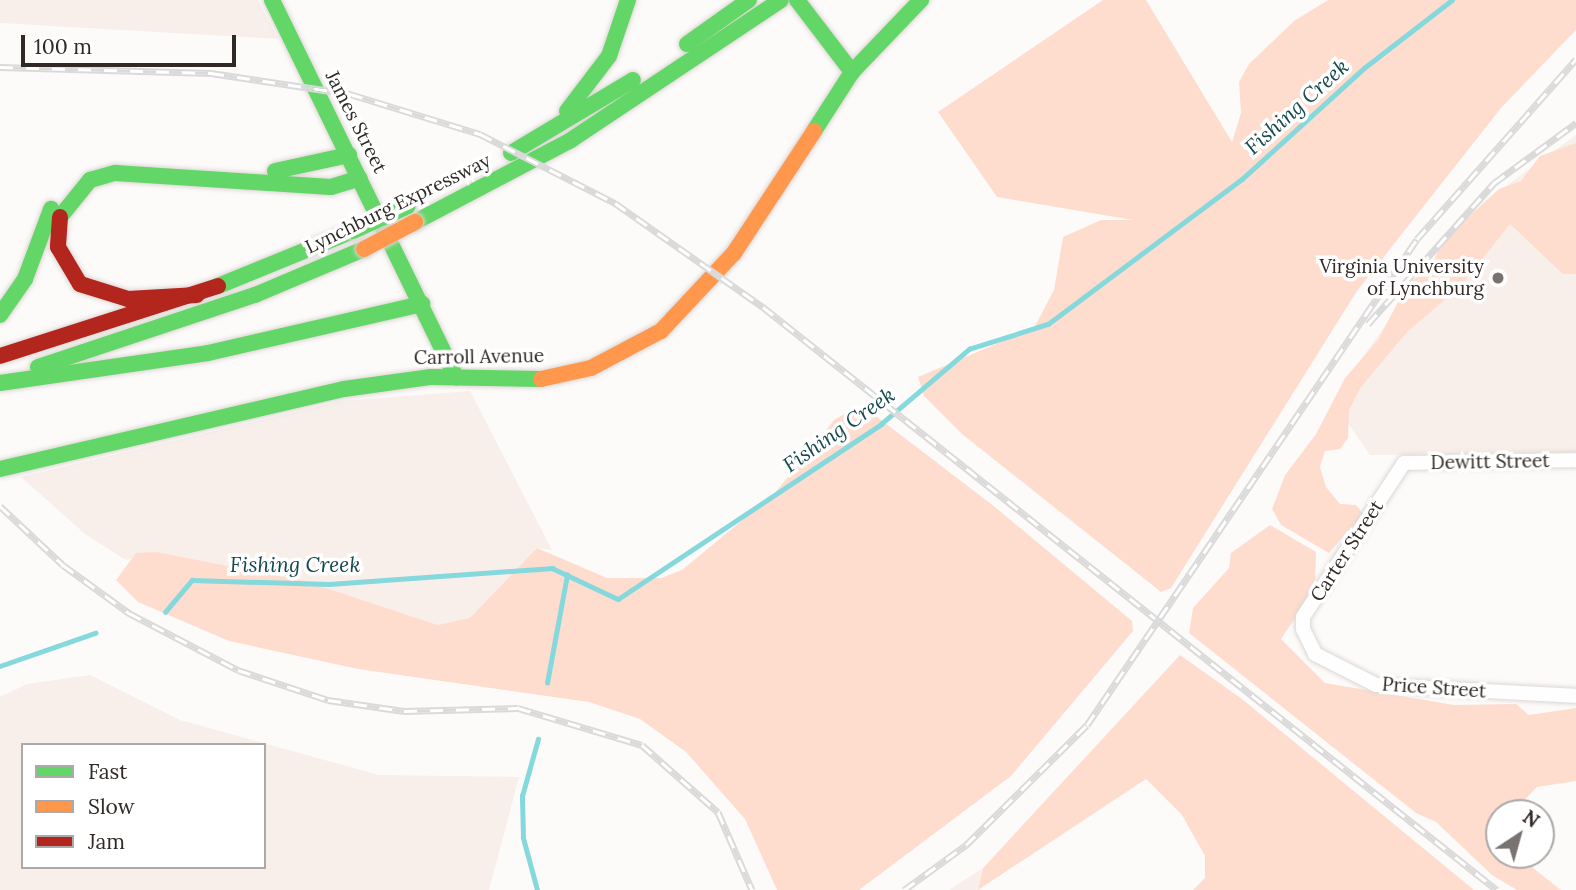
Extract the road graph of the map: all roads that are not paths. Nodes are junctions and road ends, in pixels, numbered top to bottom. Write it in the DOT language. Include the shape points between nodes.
graph roads {
  1 [pos="272,0"];
  2 [pos="628,0"];
  3 [pos="749,0"];
  4 [pos="781,0"];
  5 [pos="797,0"];
  6 [pos="921,0"];
  7 [pos="852,72"];
  8 [pos="546,134"];
  9 [pos="349,155"];
  10 [pos="360,178"];
  11 [pos="197,295"];
  12 [pos="422,304"];
  13 [pos="0,315"];
  14 [pos="0,356"];
  15 [pos="0,377"];
  16 [pos="456,377"];
  17 [pos="0,383"];
  18 [pos="1576,460"];
  19 [pos="1404,463"];
  20 [pos="0,469"];
  21 [pos="1306,642"];
  22 [pos="1576,696"];
  1 -- 9 [label="main road, James Street"];
  2 -- 8 [label="main road" via="609,55"];
  3 -- 8 [label="main road, Lynchburg Expressway"];
  4 -- 15 [label="main road, Lynchburg Expressway, bridge" via="571,140 364,249 145,334"];
  5 -- 7 [label="main road"];
  6 -- 7 [label="main road, Carroll Avenue"];
  7 -- 16 [label="main road, Carroll Avenue" via="734,253 661,331 591,368 561,376"];
  8 -- 11 [label="main road, Lynchburg Expressway, bridge" via="353,232"];
  9 -- 10 [label="main road, James Street"];
  9 -- 13 [label="main road" via="289,172 124,160 83,169 54,200 25,279"];
  10 -- 11 [label="main road" via="331,187 115,173 90,180 64,208 58,247 80,284 128,299"];
  10 -- 12 [label="main road, James Street"];
  11 -- 14 [label="main road, Lynchburg Expressway"];
  12 -- 16 [label="main road, James Street"];
  12 -- 17 [label="main road" via="208,353"];
  16 -- 20 [label="main road, Carroll Avenue" via="344,389"];
  18 -- 19 [label="street, Dewitt Street"];
  19 -- 21 [label="street, Carter Street" via="1303,617"];
  21 -- 22 [label="street, Price Street" via="1334,668 1376,685"];
}
